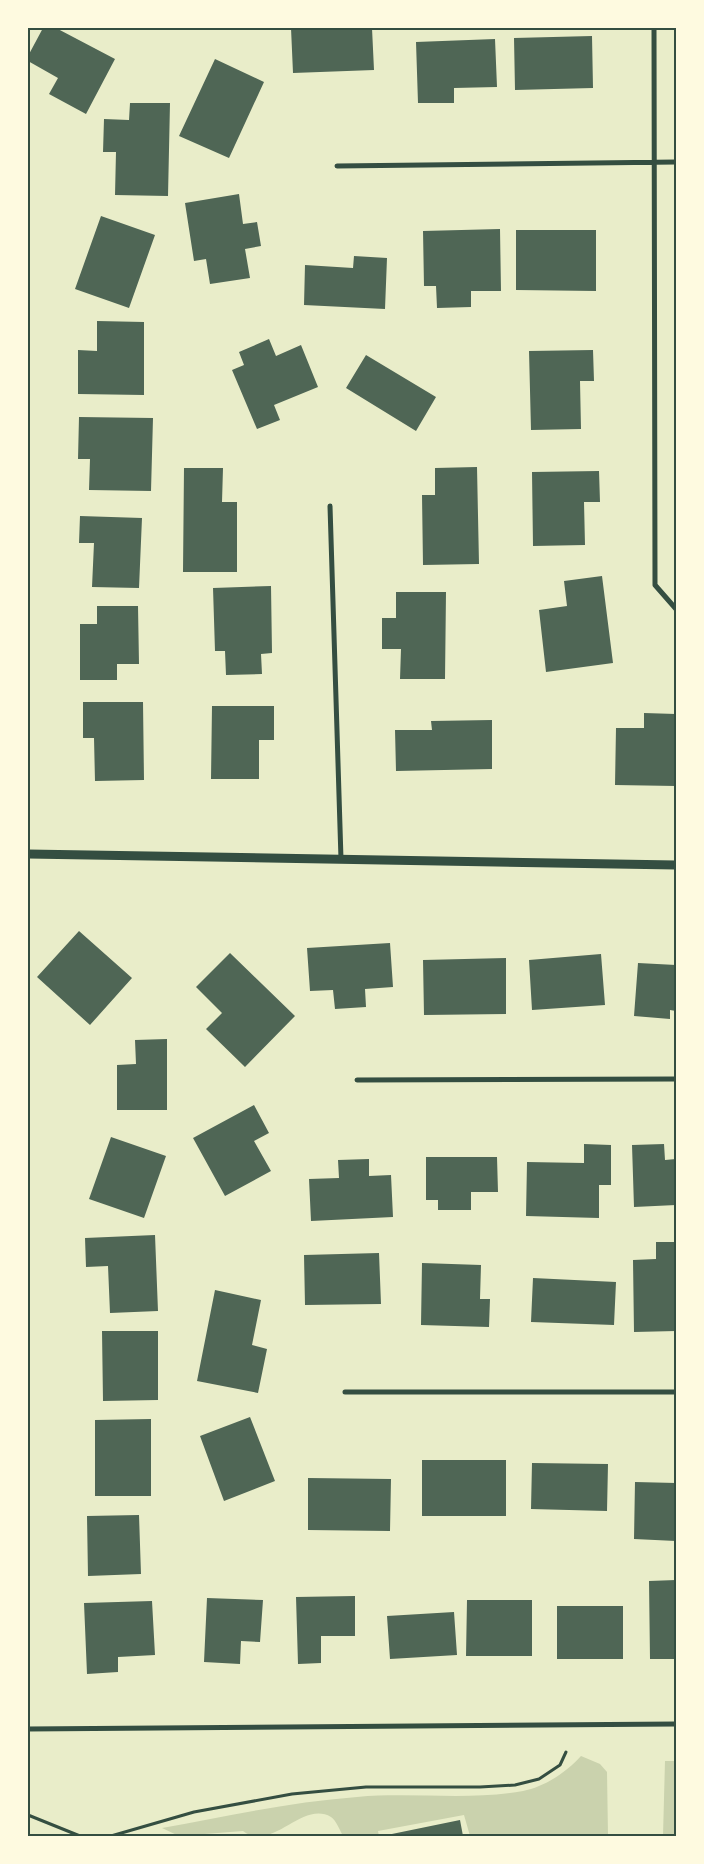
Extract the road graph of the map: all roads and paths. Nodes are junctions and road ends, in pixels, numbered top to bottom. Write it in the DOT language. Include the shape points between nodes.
graph roads {
  1 [pos="654,28"];
  2 [pos="655,162"];
  3 [pos="676,162"];
  4 [pos="337,166"];
  5 [pos="330,506"];
  6 [pos="676,609"];
  7 [pos="28,854"];
  8 [pos="341,859"];
  9 [pos="676,864"];
  10 [pos="676,1079"];
  11 [pos="357,1080"];
  12 [pos="345,1392"];
  13 [pos="676,1392"];
  14 [pos="676,1724"];
  15 [pos="28,1729"];
  16 [pos="566,1752"];
  17 [pos="28,1815"];
  18 [pos="80,1836"];
  19 [pos="111,1836"];
  1 -- 2 [label="street"];
  2 -- 3 [label="street"];
  2 -- 4 [label="street"];
  2 -- 6 [label="street" via="655,585"];
  5 -- 8 [label="street"];
  7 -- 8 [label="street"];
  8 -- 9 [label="street"];
  10 -- 11 [label="street"];
  12 -- 13 [label="street"];
  14 -- 15 [label="street"];
  16 -- 19 [label="path" via="560,1765 539,1780 514,1785 366,1787 292,1794 194,1812"];
  17 -- 18 [label="path"];
}
